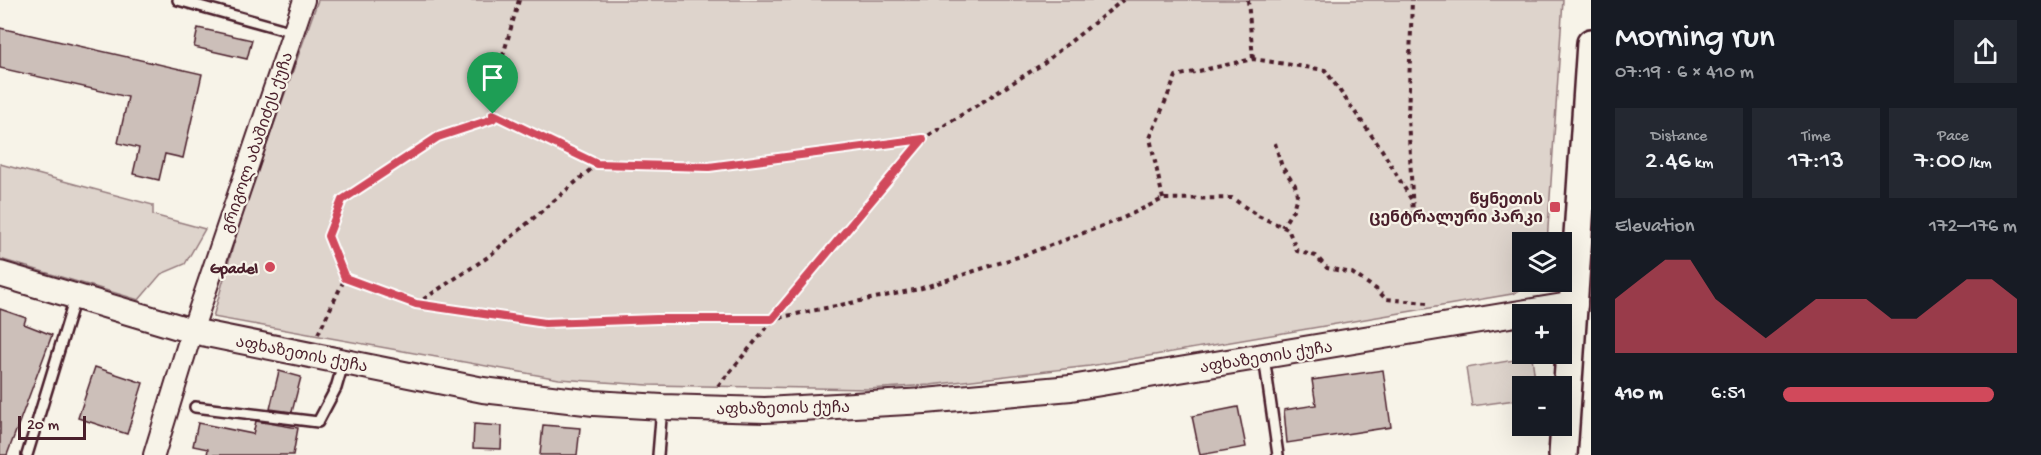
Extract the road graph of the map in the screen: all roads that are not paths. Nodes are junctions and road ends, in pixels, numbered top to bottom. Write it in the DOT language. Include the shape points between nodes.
graph roads {
  1 [pos="178,0"];
  2 [pos="304,0"];
  3 [pos="293,32"];
  4 [pos="1591,43"];
  5 [pos="0,273"];
  6 [pos="75,296"];
  7 [pos="1575,304"];
  8 [pos="192,331"];
  9 [pos="1264,357"];
  10 [pos="344,362"];
  11 [pos="195,407"];
  12 [pos="663,408"];
  13 [pos="27,455"];
  14 [pos="154,455"];
  15 [pos="658,455"];
  16 [pos="1278,455"];
  17 [pos="1563,455"];
  1 -- 3 [label="lane"];
  2 -- 3 [label="street, გრიგოლ აბაშიძეს ქუჩა"];
  3 -- 8 [label="street, გრიგოლ აბაშიძეს ქუჩა"];
  4 -- 7 [label="main road"];
  5 -- 6 [label="street, აფხაზეთის ქუჩა"];
  6 -- 8 [label="street, აფხაზეთის ქუჩა"];
  6 -- 13 [label="lane"];
  7 -- 9 [label="street, აფხაზეთის ქუჩა"];
  7 -- 17 [label="main road"];
  8 -- 10 [label="street, აფხაზეთის ქუჩა"];
  8 -- 14 [label="street, გრიგოლ აბაშიძეს ქუჩა"];
  9 -- 12 [label="street, აფხაზეთის ქუჩა" via="1071,388 925,401 765,410"];
  9 -- 16 [label="lane"];
  10 -- 11 [label="lane" via="318,422"];
  10 -- 12 [label="street, აფხაზეთის ქუჩა" via="483,390"];
  12 -- 15 [label="lane"];
}
